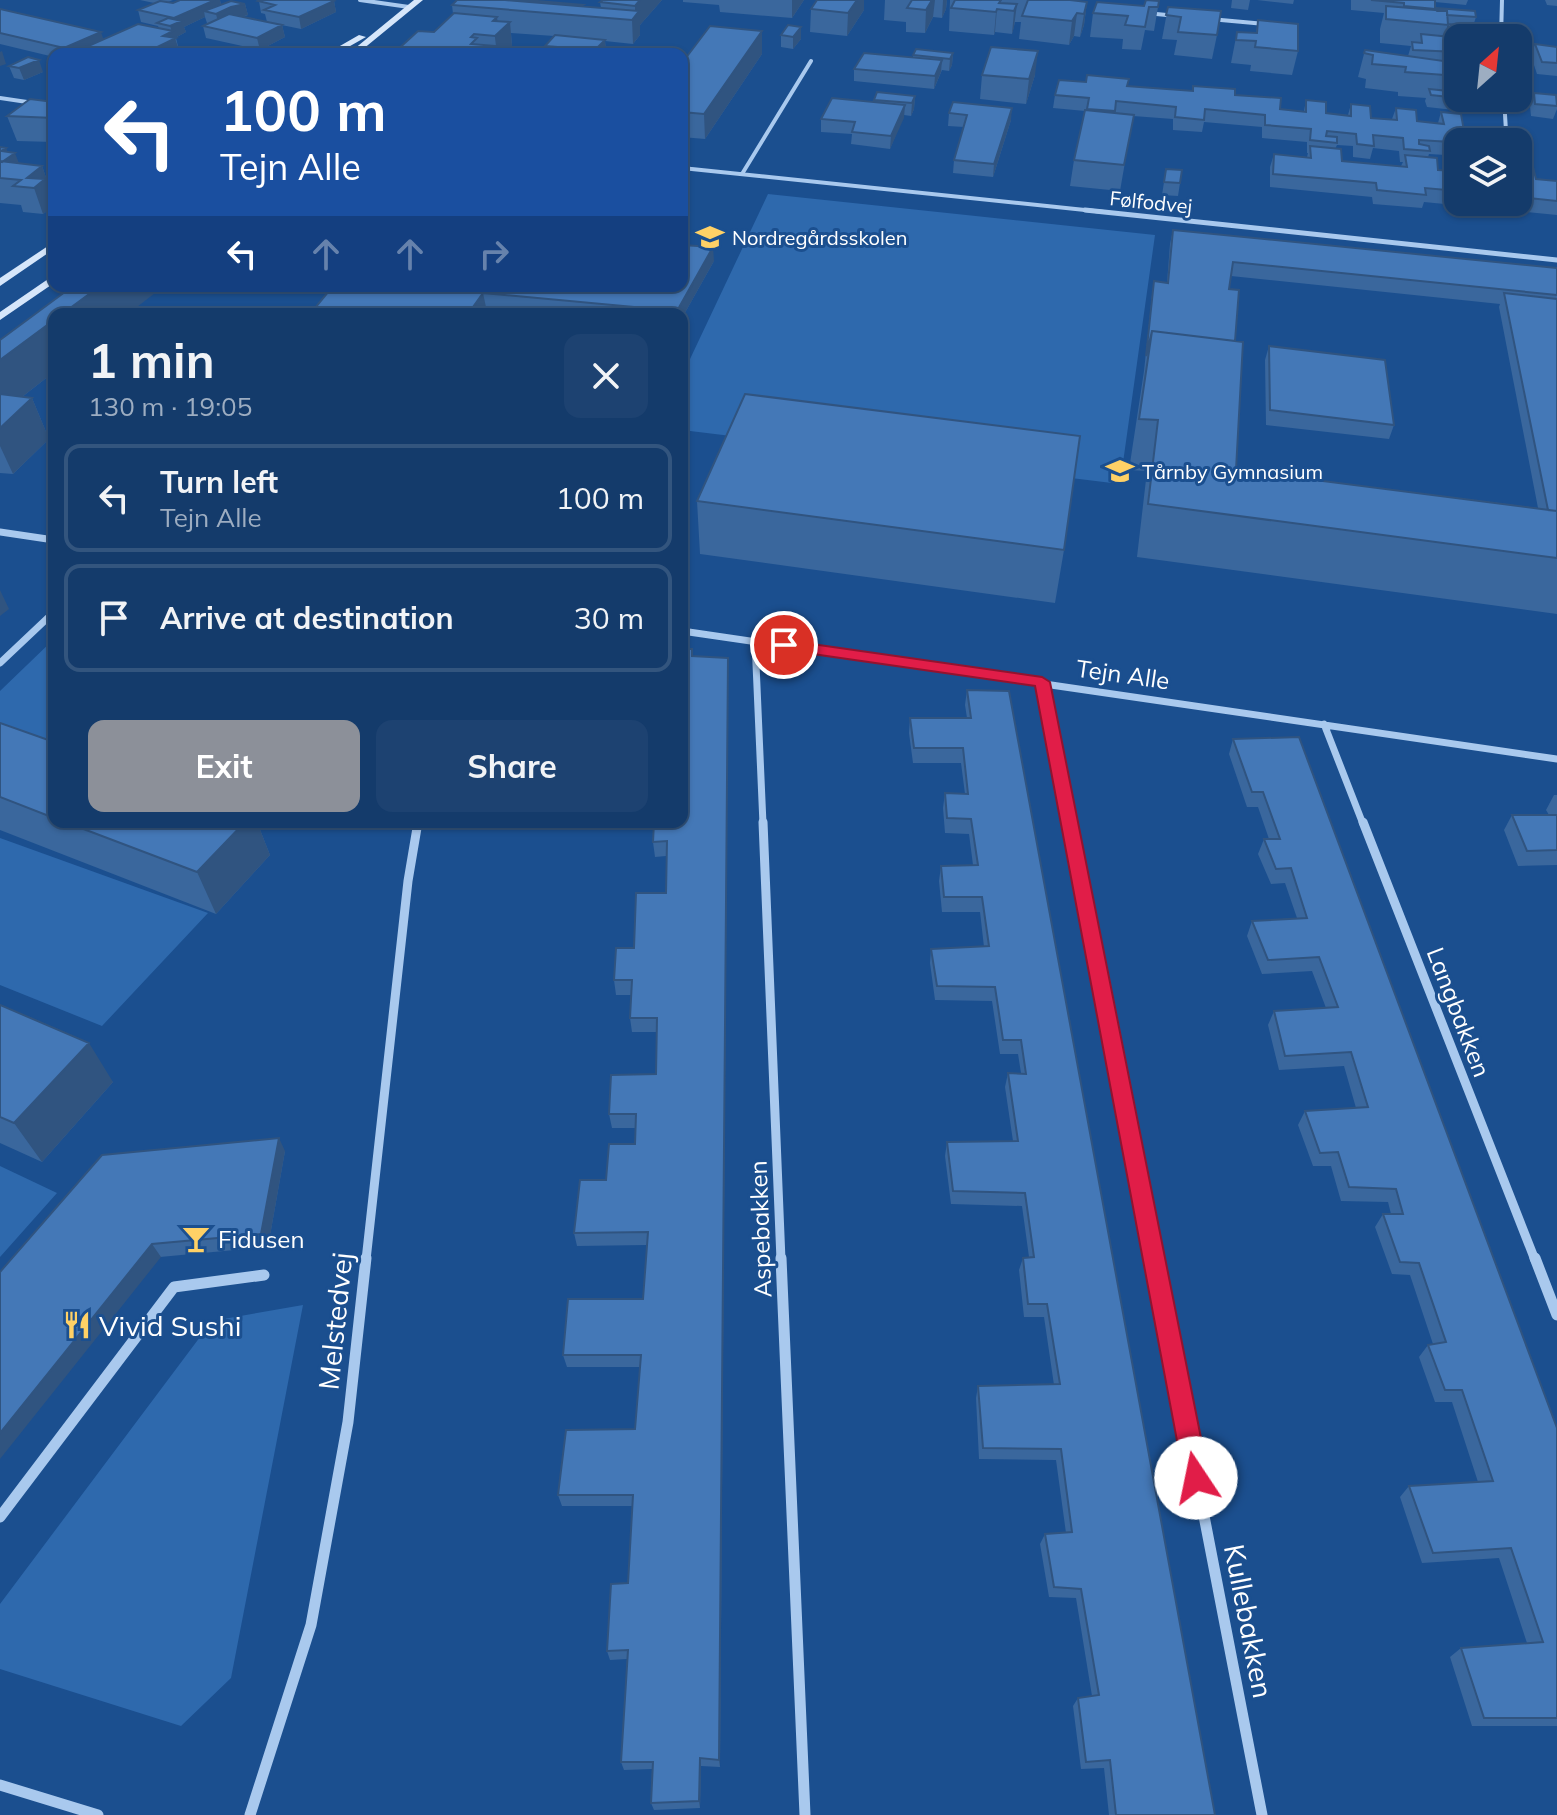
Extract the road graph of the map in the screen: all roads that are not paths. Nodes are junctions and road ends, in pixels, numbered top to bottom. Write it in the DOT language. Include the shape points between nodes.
graph roads {
  1 [pos="360,0"];
  2 [pos="419,0"];
  3 [pos="1502,0"];
  4 [pos="409,7"];
  5 [pos="1143,13"];
  6 [pos="1188,17"];
  7 [pos="1204,18"];
  8 [pos="389,24"];
  9 [pos="1265,24"];
  10 [pos="1501,24"];
  11 [pos="342,48"];
  12 [pos="359,48"];
  13 [pos="811,61"];
  14 [pos="0,98"];
  15 [pos="48,105"];
  16 [pos="688,169"];
  17 [pos="742,174"];
  18 [pos="48,249"];
  19 [pos="1557,260"];
  20 [pos="48,282"];
  21 [pos="0,283"];
  22 [pos="0,317"];
  23 [pos="0,532"];
  24 [pos="48,539"];
  25 [pos="48,618"];
  26 [pos="688,632"];
  27 [pos="755,641"];
  28 [pos="0,663"];
  29 [pos="1042,682"];
  30 [pos="1324,724"];
  31 [pos="1557,759"];
  32 [pos="417,828"];
  33 [pos="264,1275"];
  34 [pos="1557,1315"];
  35 [pos="0,1517"];
  36 [pos="0,1785"];
  37 [pos="98,1815"];
  38 [pos="250,1815"];
  39 [pos="805,1815"];
  40 [pos="1262,1815"];
  1 -- 4 [label="street"];
  2 -- 4 [label="street"];
  3 -- 10 [label="street"];
  4 -- 8 [label="street"];
  5 -- 6 [label="street"];
  7 -- 9 [label="street"];
  8 -- 11 [label="street"];
  8 -- 12 [label="street"];
  13 -- 17 [label="street"];
  14 -- 15 [label="street"];
  16 -- 17 [label="street, Følfodvej"];
  17 -- 19 [label="street, Følfodvej"];
  18 -- 21 [label="street"];
  20 -- 22 [label="street"];
  23 -- 24 [label="street"];
  25 -- 28 [label="street"];
  26 -- 27 [label="street, Tejn Alle"];
  27 -- 29 [label="street, Tejn Alle"];
  27 -- 39 [label="street, Aspebakken"];
  29 -- 30 [label="street, Tejn Alle"];
  29 -- 40 [label="street, Kullebakken"];
  30 -- 31 [label="street, Tejn Alle"];
  30 -- 34 [label="street, Langbakken"];
  32 -- 38 [label="street, Melstedvej" via="348,1422 311,1625"];
  33 -- 35 [label="street" via="174,1287"];
  36 -- 37 [label="street"];
}
